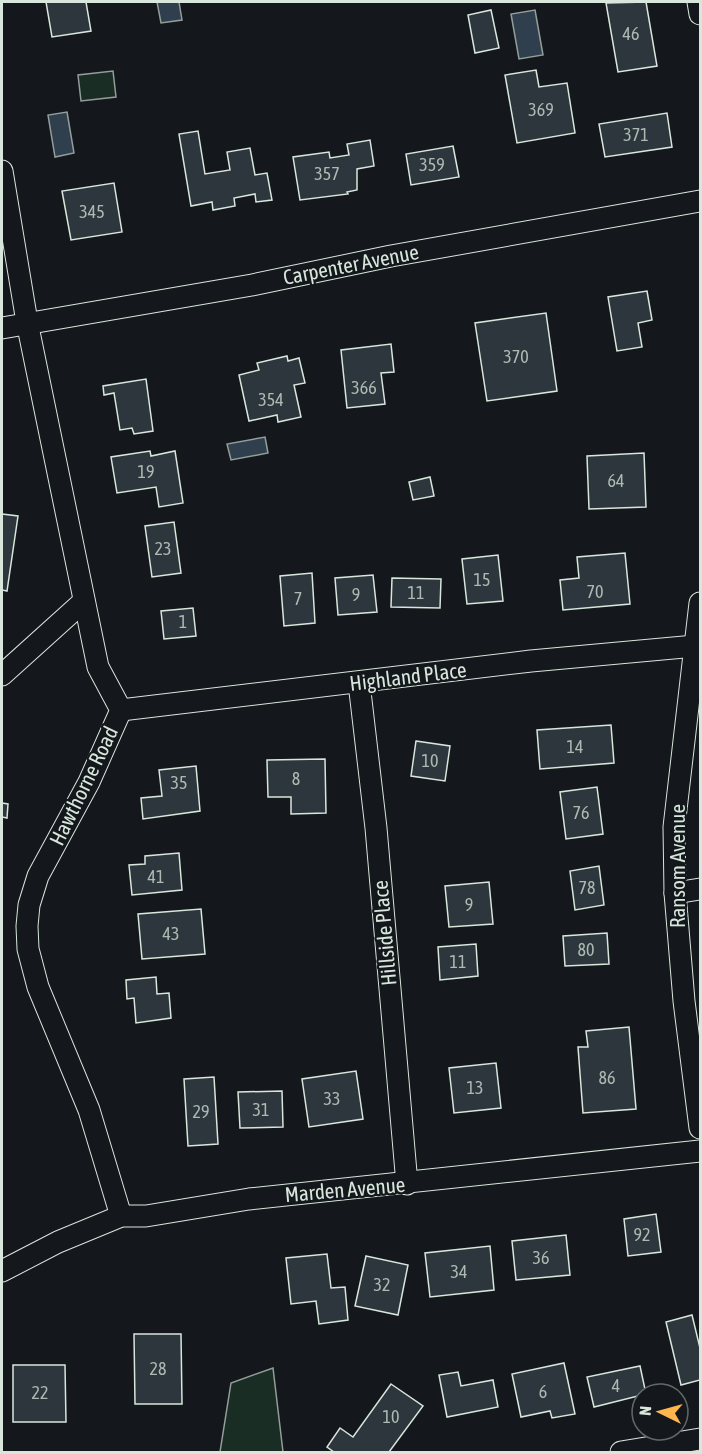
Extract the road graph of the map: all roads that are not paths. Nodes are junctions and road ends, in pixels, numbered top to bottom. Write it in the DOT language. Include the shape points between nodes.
graph roads {
  1 [pos="698,2"];
  2 [pos="700,14"];
  3 [pos="2,171"];
  4 [pos="700,201"];
  5 [pos="27,322"];
  6 [pos="2,328"];
  7 [pos="84,601"];
  8 [pos="700,603"];
  9 [pos="695,646"];
  10 [pos="2,675"];
  11 [pos="359,683"];
  12 [pos="121,710"];
  13 [pos="700,889"];
  14 [pos="675,893"];
  15 [pos="700,1128"];
  16 [pos="700,1151"];
  17 [pos="407,1184"];
  18 [pos="121,1216"];
  19 [pos="2,1271"];
  20 [pos="700,1439"];
  21 [pos="621,1452"];
  1 -- 2 [label="street"];
  3 -- 5 [label="street, Hawthorne Road"];
  4 -- 5 [label="street, Carpenter Avenue" via="252,285"];
  5 -- 6 [label="street, Carpenter Avenue"];
  5 -- 7 [label="street, Hawthorne Road"];
  7 -- 10 [label="street"];
  7 -- 12 [label="street, Hawthorne Road" via="99,667"];
  8 -- 9 [label="street, Ransom Avenue"];
  9 -- 11 [label="street, Highland Place" via="531,661"];
  9 -- 14 [label="street, Ransom Avenue" via="675,827"];
  11 -- 12 [label="street, Highland Place"];
  11 -- 17 [label="street, Hillside Place" via="376,828"];
  12 -- 18 [label="street, Hawthorne Road" via="89,782 38,876 27,926 28,949 38,987 89,1110"];
  13 -- 14 [label="street"];
  14 -- 15 [label="street, Ransom Avenue"];
  16 -- 17 [label="street, Marden Avenue"];
  17 -- 18 [label="street, Marden Avenue"];
  18 -- 19 [label="street, Marden Avenue"];
  20 -- 21 [label="street"];
}
